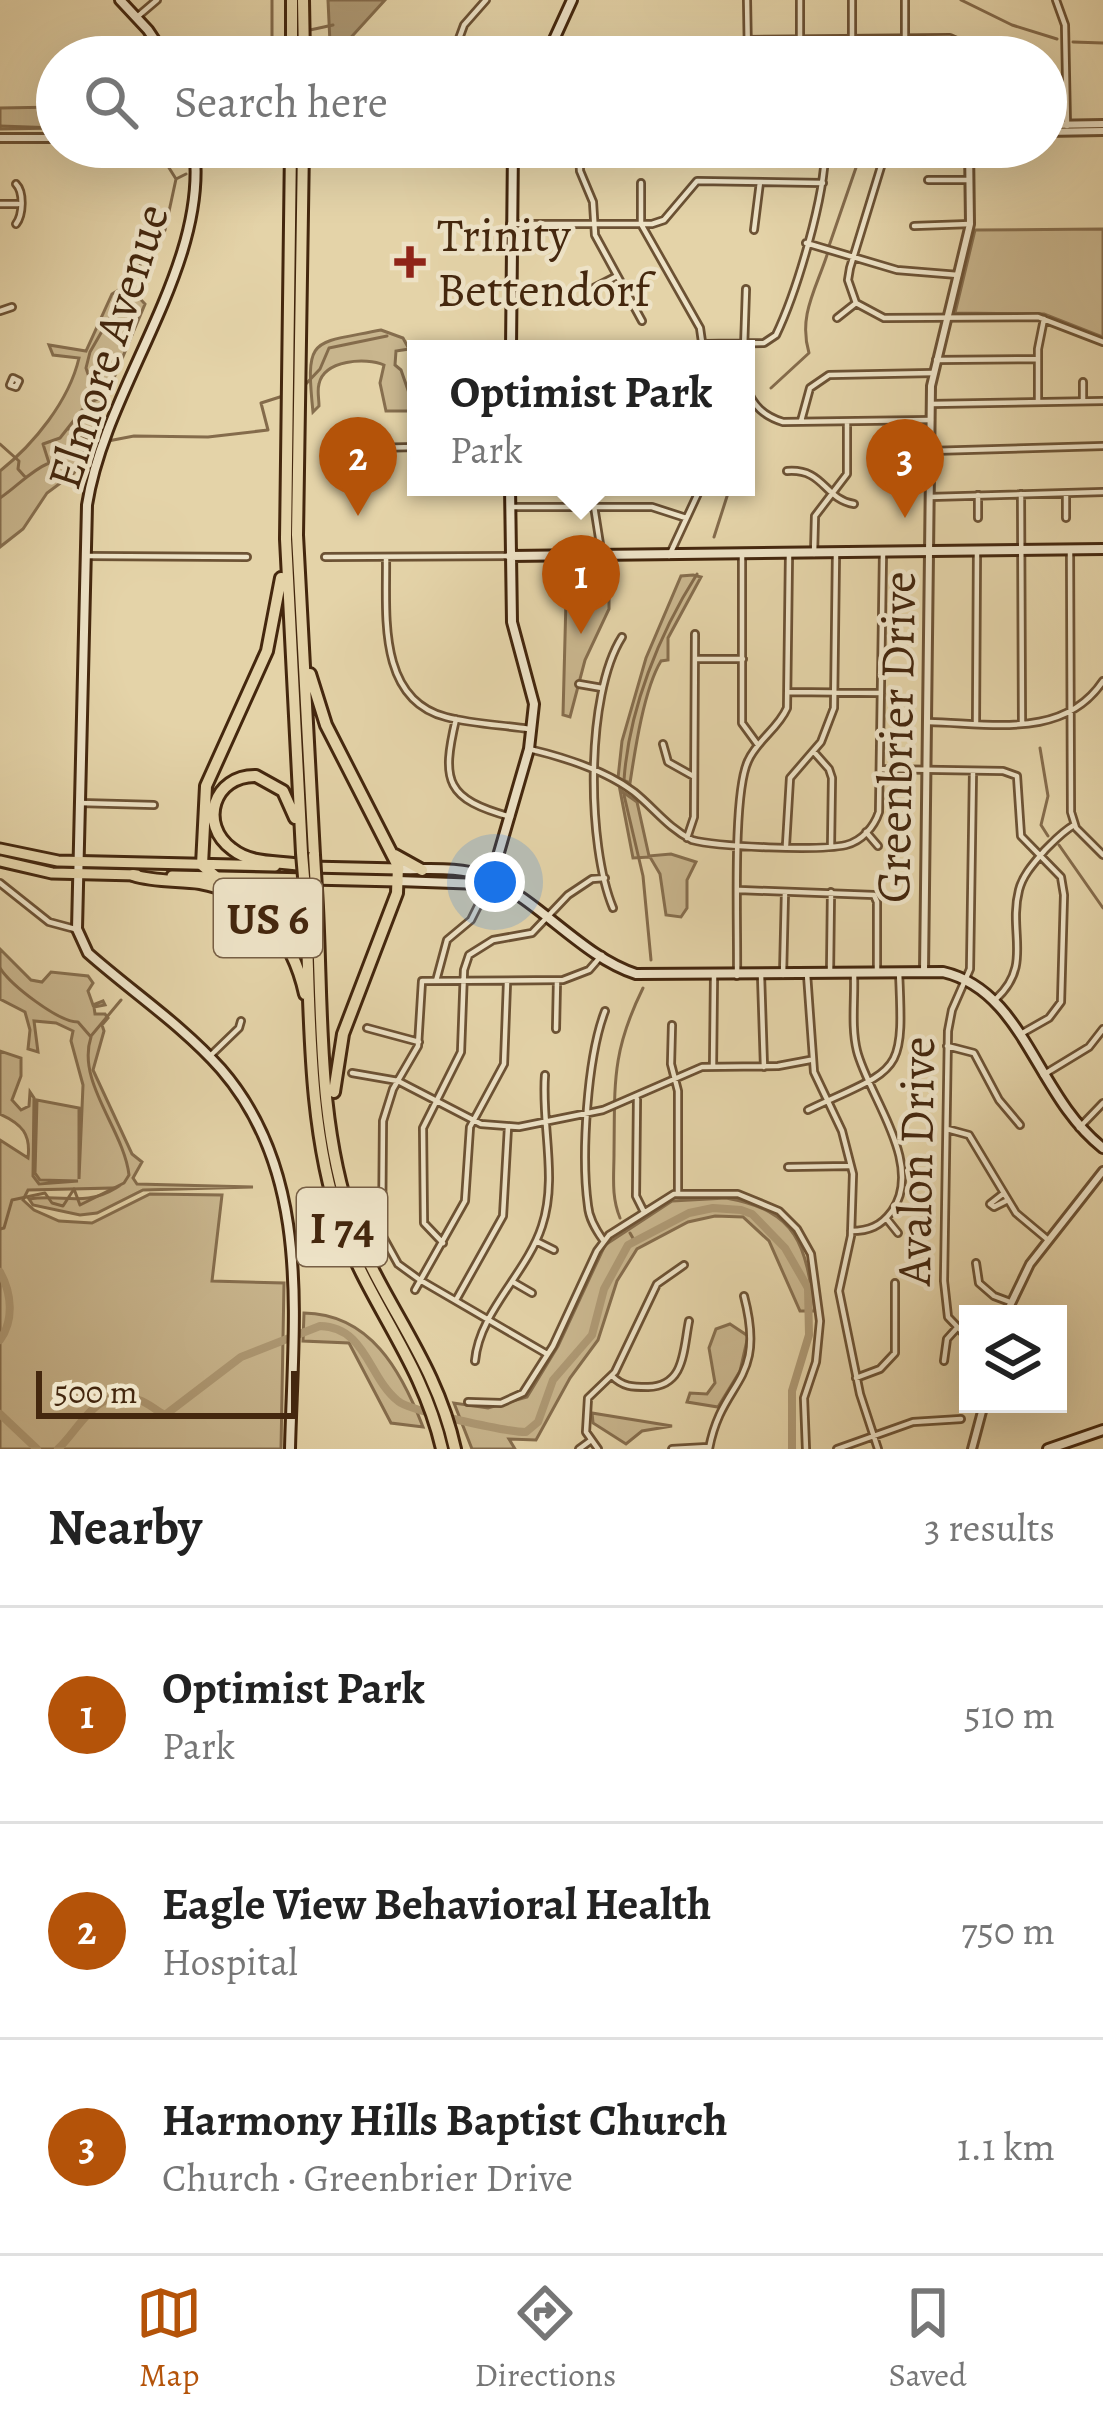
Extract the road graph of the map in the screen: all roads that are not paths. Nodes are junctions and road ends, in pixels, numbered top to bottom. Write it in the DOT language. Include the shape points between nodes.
graph roads {
  1 [pos="120,0"];
  2 [pos="157,0"];
  3 [pos="487,0"];
  4 [pos="572,0"];
  5 [pos="747,0"];
  6 [pos="800,0"];
  7 [pos="852,0"];
  8 [pos="905,0"];
  9 [pos="1056,0"];
  10 [pos="301,2"];
  11 [pos="137,17"];
  12 [pos="151,36"];
  13 [pos="295,36"];
  14 [pos="303,36"];
  15 [pos="460,36"];
  16 [pos="556,36"];
  17 [pos="748,36"];
  18 [pos="800,36"];
  19 [pos="852,36"];
  20 [pos="905,36"];
  21 [pos="1065,36"];
  22 [pos="1067,128"];
  23 [pos="1103,128"];
  24 [pos="0,138"];
  25 [pos="36,138"];
  26 [pos="195,168"];
  27 [pos="291,168"];
  28 [pos="303,168"];
  29 [pos="510,168"];
  30 [pos="580,168"];
  31 [pos="824,168"];
  32 [pos="881,168"];
  33 [pos="969,168"];
  34 [pos="928,180"];
  35 [pos="969,180"];
  36 [pos="760,182"];
  37 [pos="641,183"];
  38 [pos="823,183"];
  39 [pos="16,184"];
  40 [pos="0,204"];
  41 [pos="20,204"];
  42 [pos="16,224"];
  43 [pos="510,224"];
  44 [pos="595,224"];
  45 [pos="641,224"];
  46 [pos="970,224"];
  47 [pos="914,226"];
  48 [pos="754,230"];
  49 [pos="806,243"];
  50 [pos="854,258"];
  51 [pos="958,275"];
  52 [pos="617,276"];
  53 [pos="746,289"];
  54 [pos="586,292"];
  55 [pos="856,303"];
  56 [pos="12,307"];
  57 [pos="0,311"];
  58 [pos="837,318"];
  59 [pos="946,318"];
  60 [pos="1044,318"];
  61 [pos="642,321"];
  62 [pos="511,340"];
  63 [pos="702,340"];
  64 [pos="744,340"];
  65 [pos="1103,342"];
  66 [pos="755,344"];
  67 [pos="1038,359"];
  68 [pos="936,360"];
  69 [pos="933,373"];
  70 [pos="0,379"];
  71 [pos="10,380"];
  72 [pos="1083,382"];
  73 [pos="1083,401"];
  74 [pos="1103,401"];
  75 [pos="1038,402"];
  76 [pos="931,404"];
  77 [pos="755,406"];
  78 [pos="931,420"];
  79 [pos="848,422"];
  80 [pos="801,423"];
  81 [pos="1103,446"];
  82 [pos="372,448"];
  83 [pos="407,448"];
  84 [pos="930,451"];
  85 [pos="787,471"];
  86 [pos="1103,492"];
  87 [pos="834,493"];
  88 [pos="1021,494"];
  89 [pos="1066,494"];
  90 [pos="978,495"];
  91 [pos="510,496"];
  92 [pos="593,496"];
  93 [pos="697,496"];
  94 [pos="930,497"];
  95 [pos="854,504"];
  96 [pos="510,507"];
  97 [pos="595,507"];
  98 [pos="686,518"];
  99 [pos="978,518"];
  100 [pos="1066,518"];
  101 [pos="286,539"];
  102 [pos="1103,548"];
  103 [pos="1022,549"];
  104 [pos="1070,549"];
  105 [pos="977,550"];
  106 [pos="930,552"];
  107 [pos="883,553"];
  108 [pos="836,554"];
  109 [pos="789,555"];
  110 [pos="814,555"];
  111 [pos="87,556"];
  112 [pos="247,556"];
  113 [pos="325,556"];
  114 [pos="386,556"];
  115 [pos="510,556"];
  116 [pos="602,556"];
  117 [pos="669,556"];
  118 [pos="742,556"];
  119 [pos="299,600"];
  120 [pos="695,634"];
  121 [pos="622,638"];
  122 [pos="694,659"];
  123 [pos="742,659"];
  124 [pos="1103,681"];
  125 [pos="579,684"];
  126 [pos="681,684"];
  127 [pos="694,685"];
  128 [pos="602,688"];
  129 [pos="788,692"];
  130 [pos="834,693"];
  131 [pos="881,693"];
  132 [pos="1071,712"];
  133 [pos="456,719"];
  134 [pos="929,722"];
  135 [pos="976,722"];
  136 [pos="1022,723"];
  137 [pos="532,730"];
  138 [pos="663,743"];
  139 [pos="758,745"];
  140 [pos="529,749"];
  141 [pos="814,752"];
  142 [pos="880,769"];
  143 [pos="928,770"];
  144 [pos="974,771"];
  145 [pos="594,772"];
  146 [pos="694,777"];
  147 [pos="80,803"];
  148 [pos="154,805"];
  149 [pos="511,817"];
  150 [pos="1075,825"];
  151 [pos="866,832"];
  152 [pos="687,838"];
  153 [pos="740,845"];
  154 [pos="786,845"];
  155 [pos="831,846"];
  156 [pos="878,846"];
  157 [pos="0,849"];
  158 [pos="395,855"];
  159 [pos="1103,855"];
  160 [pos="1039,858"];
  161 [pos="306,860"];
  162 [pos="0,861"];
  163 [pos="202,865"];
  164 [pos="77,868"];
  165 [pos="422,870"];
  166 [pos="134,875"];
  167 [pos="398,875"];
  168 [pos="216,877"];
  169 [pos="605,878"];
  170 [pos="490,880"];
  171 [pos="0,883"];
  172 [pos="310,889"];
  173 [pos="739,890"];
  174 [pos="785,892"];
  175 [pos="831,892"];
  176 [pos="613,908"];
  177 [pos="550,916"];
  178 [pos="77,928"];
  179 [pos="602,956"];
  180 [pos="877,972"];
  181 [pos="899,972"];
  182 [pos="924,972"];
  183 [pos="854,973"];
  184 [pos="807,974"];
  185 [pos="830,974"];
  186 [pos="761,975"];
  187 [pos="784,975"];
  188 [pos="714,976"];
  189 [pos="737,976"];
  190 [pos="967,978"];
  191 [pos="436,980"];
  192 [pos="464,980"];
  193 [pos="507,980"];
  194 [pos="557,980"];
  195 [pos="996,1000"];
  196 [pos="605,1011"];
  197 [pos="241,1022"];
  198 [pos="672,1025"];
  199 [pos="367,1028"];
  200 [pos="556,1029"];
  201 [pos="1103,1029"];
  202 [pos="1019,1035"];
  203 [pos="418,1042"];
  204 [pos="947,1046"];
  205 [pos="314,1052"];
  206 [pos="209,1057"];
  207 [pos="811,1060"];
  208 [pos="713,1067"];
  209 [pos="764,1067"];
  210 [pos="352,1073"];
  211 [pos="545,1075"];
  212 [pos="1043,1075"];
  213 [pos="675,1079"];
  214 [pos="869,1080"];
  215 [pos="398,1081"];
  216 [pos="637,1097"];
  217 [pos="827,1101"];
  218 [pos="435,1102"];
  219 [pos="1103,1103"];
  220 [pos="808,1110"];
  221 [pos="588,1113"];
  222 [pos="473,1121"];
  223 [pos="547,1121"];
  224 [pos="1020,1125"];
  225 [pos="508,1126"];
  226 [pos="1079,1128"];
  227 [pos="946,1129"];
  228 [pos="333,1143"];
  229 [pos="1103,1148"];
  230 [pos="788,1166"];
  231 [pos="851,1166"];
  232 [pos="1103,1172"];
  233 [pos="678,1193"];
  234 [pos="644,1211"];
  235 [pos="886,1218"];
  236 [pos="851,1231"];
  237 [pos="898,1233"];
  238 [pos="1047,1239"];
  239 [pos="603,1240"];
  240 [pos="536,1241"];
  241 [pos="442,1243"];
  242 [pos="554,1250"];
  243 [pos="976,1263"];
  244 [pos="685,1265"];
  245 [pos="420,1280"];
  246 [pos="513,1282"];
  247 [pos="895,1283"];
  248 [pos="415,1290"];
  249 [pos="532,1293"];
  250 [pos="744,1296"];
  251 [pos="456,1300"];
  252 [pos="1010,1302"];
  253 [pos="1009,1305"];
  254 [pos="491,1320"];
  255 [pos="689,1322"];
  256 [pos="956,1329"];
  257 [pos="959,1332"];
  258 [pos="548,1354"];
  259 [pos="475,1361"];
  260 [pos="944,1361"];
  261 [pos="612,1376"];
  262 [pos="856,1378"];
  263 [pos="468,1402"];
  264 [pos="981,1413"];
  265 [pos="961,1419"];
  266 [pos="1103,1430"];
  267 [pos="445,1434"];
  268 [pos="874,1436"];
  269 [pos="590,1441"];
  270 [pos="708,1448"];
  271 [pos="290,1449"];
  272 [pos="442,1449"];
  273 [pos="454,1449"];
  274 [pos="579,1449"];
  275 [pos="598,1449"];
  276 [pos="672,1449"];
  277 [pos="806,1449"];
  278 [pos="837,1449"];
  279 [pos="878,1449"];
  280 [pos="972,1449"];
  281 [pos="1048,1449"];
  1 -- 11 [label="main road"];
  2 -- 11 [label="street"];
  3 -- 15 [label="street"];
  4 -- 16 [label="main road"];
  5 -- 17 [label="street"];
  6 -- 18 [label="street"];
  7 -- 19 [label="street"];
  8 -- 20 [label="street"];
  9 -- 21 [label="street"];
  10 -- 13 [label="highway"];
  10 -- 14 [label="highway"];
  11 -- 12 [label="main road"];
  22 -- 23 [label="street"];
  24 -- 25 [label="street"];
  26 -- 111 [label="main road, Elmore Avenue" via="188,234 95,463"];
  27 -- 101 [label="highway, I 74"];
  28 -- 119 [label="highway, I 74"];
  29 -- 43 [label="main road"];
  30 -- 44 [label="street"];
  31 -- 38 [label="street"];
  32 -- 50 [label="street"];
  33 -- 35 [label="street, Greenbrier Drive"];
  34 -- 35 [label="street"];
  35 -- 46 [label="street, Greenbrier Drive"];
  36 -- 38 [label="street"];
  36 -- 45 [label="street" via="697,181 664,220"];
  36 -- 48 [label="street"];
  37 -- 45 [label="street"];
  38 -- 49 [label="street"];
  39 -- 41 [label="street"];
  40 -- 41 [label="street"];
  41 -- 42 [label="street"];
  43 -- 44 [label="street"];
  43 -- 62 [label="main road"];
  44 -- 45 [label="street"];
  44 -- 52 [label="street"];
  45 -- 63 [label="street"];
  46 -- 47 [label="street"];
  46 -- 51 [label="street, Greenbrier Drive"];
  49 -- 50 [label="street"];
  49 -- 66 [label="street" via="776,335"];
  50 -- 51 [label="street"];
  50 -- 55 [label="street" via="848,280"];
  51 -- 59 [label="street, Greenbrier Drive"];
  52 -- 54 [label="street"];
  52 -- 61 [label="street"];
  53 -- 64 [label="street"];
  55 -- 58 [label="street"];
  55 -- 59 [label="street" via="884,319"];
  56 -- 57 [label="street"];
  59 -- 60 [label="street"];
  59 -- 68 [label="street, Greenbrier Drive"];
  60 -- 65 [label="street"];
  60 -- 67 [label="street"];
  67 -- 68 [label="street"];
  67 -- 75 [label="street"];
  68 -- 69 [label="street, Greenbrier Drive"];
  69 -- 76 [label="street, Greenbrier Drive"];
  69 -- 80 [label="street" via="829,375 810,388"];
  70 -- 71 [label="street"];
  72 -- 73 [label="street"];
  73 -- 74 [label="street"];
  73 -- 75 [label="street"];
  75 -- 76 [label="street"];
  76 -- 78 [label="street, Greenbrier Drive"];
  77 -- 80 [label="street" via="767,417"];
  78 -- 79 [label="street"];
  78 -- 84 [label="street, Greenbrier Drive"];
  79 -- 80 [label="street"];
  79 -- 87 [label="street" via="847,474"];
  81 -- 84 [label="street"];
  82 -- 83 [label="street"];
  84 -- 94 [label="street, Greenbrier Drive"];
  85 -- 87 [label="street" via="815,475"];
  86 -- 89 [label="street"];
  87 -- 95 [label="street"];
  87 -- 110 [label="street" via="815,516"];
  88 -- 89 [label="street"];
  88 -- 90 [label="street"];
  88 -- 103 [label="street"];
  89 -- 100 [label="street"];
  90 -- 94 [label="street"];
  90 -- 99 [label="street"];
  91 -- 96 [label="main road"];
  92 -- 97 [label="street"];
  93 -- 98 [label="street"];
  94 -- 106 [label="street, Greenbrier Drive"];
  96 -- 97 [label="street"];
  96 -- 115 [label="main road"];
  97 -- 98 [label="street" via="663,508"];
  97 -- 116 [label="street"];
  98 -- 117 [label="street"];
  101 -- 161 [label="highway, I 74"];
  101 -- 163 [label="highway" via="270,641 206,786"];
  102 -- 104 [label="main road"];
  103 -- 104 [label="main road"];
  103 -- 105 [label="main road"];
  103 -- 136 [label="street"];
  104 -- 132 [label="street"];
  105 -- 106 [label="main road"];
  105 -- 135 [label="street"];
  106 -- 107 [label="main road"];
  106 -- 134 [label="street, Greenbrier Drive"];
  107 -- 108 [label="main road"];
  107 -- 131 [label="street"];
  108 -- 110 [label="main road"];
  108 -- 130 [label="street"];
  109 -- 110 [label="main road"];
  109 -- 118 [label="main road"];
  109 -- 129 [label="street"];
  111 -- 112 [label="street"];
  111 -- 147 [label="main road, Elmore Avenue"];
  113 -- 114 [label="street"];
  114 -- 115 [label="street"];
  114 -- 133 [label="street" via="393,667 427,708"];
  115 -- 116 [label="main road"];
  115 -- 137 [label="main road" via="512,622 532,690"];
  116 -- 117 [label="main road"];
  117 -- 118 [label="main road"];
  118 -- 123 [label="street"];
  119 -- 158 [label="highway" via="318,706"];
  119 -- 161 [label="highway, I 74"];
  120 -- 122 [label="street"];
  121 -- 128 [label="street"];
  122 -- 123 [label="street"];
  122 -- 127 [label="street"];
  123 -- 139 [label="street" via="742,723"];
  124 -- 132 [label="street"];
  125 -- 128 [label="street"];
  126 -- 127 [label="street"];
  127 -- 146 [label="street"];
  128 -- 145 [label="street"];
  129 -- 130 [label="street"];
  129 -- 139 [label="street" via="785,714"];
  130 -- 131 [label="street"];
  130 -- 141 [label="street" via="831,724"];
  131 -- 142 [label="street"];
  132 -- 136 [label="street"];
  132 -- 150 [label="street"];
  133 -- 137 [label="street"];
  133 -- 149 [label="street" via="446,764 453,788 472,805"];
  134 -- 135 [label="street"];
  134 -- 143 [label="street, Greenbrier Drive"];
  135 -- 136 [label="street"];
  137 -- 140 [label="main road"];
  138 -- 146 [label="street" via="668,762"];
  139 -- 153 [label="street" via="744,772"];
  140 -- 145 [label="street"];
  140 -- 149 [label="main road"];
  141 -- 154 [label="street" via="790,778"];
  141 -- 155 [label="street" via="832,778"];
  142 -- 143 [label="street"];
  142 -- 151 [label="street" via="879,812"];
  143 -- 144 [label="street"];
  143 -- 182 [label="street, Greenbrier Drive"];
  144 -- 160 [label="street" via="1007,771 1019,780 1019,831"];
  144 -- 190 [label="street, Avalon Drive"];
  145 -- 152 [label="street" via="636,794"];
  145 -- 169 [label="street"];
  146 -- 152 [label="street"];
  147 -- 148 [label="street"];
  147 -- 164 [label="main road, Elmore Avenue"];
  149 -- 170 [label="main road"];
  150 -- 159 [label="street"];
  150 -- 160 [label="street"];
  151 -- 155 [label="street"];
  151 -- 156 [label="street"];
  152 -- 153 [label="street"];
  153 -- 154 [label="street"];
  153 -- 173 [label="street"];
  154 -- 155 [label="street"];
  157 -- 164 [label="main road, US 6"];
  158 -- 165 [label="highway"];
  158 -- 167 [label="highway"];
  160 -- 195 [label="street" via="1019,890 1015,976"];
  160 -- 202 [label="street" via="1063,884 1062,993 1055,1012"];
  161 -- 161 [label="highway" via="255,860 232,850 213,818 222,788 251,775 279,788"];
  161 -- 163 [label="main road, US 6"];
  161 -- 167 [label="main road, US 6"];
  161 -- 172 [label="highway, I 74, bridge"];
  162 -- 164 [label="main road, US 6" via="42,872"];
  163 -- 164 [label="main road, US 6"];
  163 -- 168 [label="highway"];
  164 -- 166 [label="main road, US 6"];
  164 -- 178 [label="main road, Elmore Avenue"];
  165 -- 167 [label="main road"];
  165 -- 170 [label="main road"];
  166 -- 168 [label="main road"];
  166 -- 205 [label="highway, US 6" via="221,889 264,915 298,967"];
  167 -- 168 [label="main road"];
  167 -- 170 [label="main road"];
  167 -- 228 [label="highway, US 6" via="343,1034"];
  169 -- 176 [label="street"];
  169 -- 177 [label="street" via="584,883"];
  170 -- 177 [label="main road"];
  170 -- 191 [label="street" via="473,917 447,940"];
  171 -- 178 [label="street" via="49,922"];
  172 -- 205 [label="highway, I 74"];
  172 -- 228 [label="highway, I 74"];
  173 -- 174 [label="street"];
  173 -- 189 [label="street"];
  174 -- 175 [label="street"];
  174 -- 187 [label="street"];
  175 -- 180 [label="street" via="874,895"];
  175 -- 185 [label="street"];
  177 -- 179 [label="main road"];
  177 -- 192 [label="street" via="532,933 484,944 469,956"];
  178 -- 206 [label="main road" via="88,953"];
  179 -- 188 [label="main road" via="636,974"];
  179 -- 194 [label="street" via="582,975"];
  180 -- 181 [label="main road"];
  180 -- 183 [label="main road"];
  181 -- 182 [label="main road"];
  181 -- 214 [label="street" via="900,1049"];
  182 -- 190 [label="main road"];
  183 -- 185 [label="main road"];
  183 -- 214 [label="street" via="857,1049"];
  184 -- 185 [label="main road"];
  184 -- 187 [label="main road"];
  184 -- 207 [label="street"];
  186 -- 187 [label="main road"];
  186 -- 189 [label="main road"];
  186 -- 209 [label="street"];
  188 -- 189 [label="main road"];
  188 -- 208 [label="street"];
  190 -- 195 [label="main road"];
  190 -- 204 [label="street, Avalon Drive"];
  191 -- 192 [label="street"];
  191 -- 203 [label="street" via="420,983"];
  192 -- 193 [label="street"];
  192 -- 218 [label="street" via="461,1052"];
  193 -- 194 [label="street"];
  193 -- 222 [label="street" via="504,1064"];
  194 -- 200 [label="street"];
  195 -- 202 [label="main road"];
  196 -- 221 [label="street"];
  197 -- 206 [label="street"];
  198 -- 213 [label="street"];
  199 -- 203 [label="street"];
  201 -- 212 [label="street"];
  202 -- 212 [label="main road"];
  203 -- 215 [label="street"];
  204 -- 224 [label="street" via="974,1053"];
  204 -- 227 [label="street, Avalon Drive"];
  205 -- 267 [label="highway, I 74" via="322,1153 337,1212"];
  206 -- 271 [label="main road" via="258,1124 288,1211"];
  207 -- 209 [label="street"];
  207 -- 217 [label="street"];
  208 -- 209 [label="street"];
  208 -- 213 [label="street"];
  210 -- 215 [label="street"];
  211 -- 223 [label="street"];
  212 -- 226 [label="main road"];
  213 -- 216 [label="street"];
  213 -- 233 [label="street"];
  214 -- 217 [label="street"];
  214 -- 235 [label="street" via="899,1164 900,1193"];
  215 -- 218 [label="street"];
  215 -- 245 [label="street" via="382,1121 379,1221 388,1250"];
  216 -- 221 [label="street"];
  216 -- 234 [label="street" via="636,1196"];
  217 -- 220 [label="street"];
  217 -- 231 [label="street"];
  218 -- 222 [label="street"];
  218 -- 241 [label="street" via="423,1128 423,1215"];
  219 -- 226 [label="street"];
  221 -- 223 [label="street"];
  221 -- 239 [label="street" via="587,1205"];
  222 -- 225 [label="street"];
  222 -- 241 [label="street" via="465,1201"];
  223 -- 225 [label="street"];
  223 -- 240 [label="street" via="548,1199"];
  225 -- 251 [label="street" via="503,1216"];
  226 -- 229 [label="main road"];
  227 -- 238 [label="street" via="970,1135 1024,1222"];
  227 -- 256 [label="street, Avalon Drive" via="944,1302"];
  228 -- 267 [label="highway, I 74" via="361,1244 436,1387"];
  230 -- 231 [label="street"];
  231 -- 236 [label="street"];
  232 -- 238 [label="street"];
  233 -- 234 [label="street"];
  233 -- 277 [label="street" via="760,1200 807,1244 820,1321 804,1399"];
  234 -- 239 [label="street"];
  235 -- 236 [label="street"];
  235 -- 237 [label="street"];
  236 -- 262 [label="street" via="838,1292"];
  238 -- 252 [label="street"];
  239 -- 258 [label="street"];
  240 -- 242 [label="street"];
  240 -- 246 [label="street"];
  241 -- 245 [label="street"];
  243 -- 252 [label="street" via="979,1283"];
  244 -- 261 [label="street" via="651,1294"];
  245 -- 248 [label="street"];
  245 -- 251 [label="street"];
  246 -- 249 [label="street"];
  246 -- 254 [label="street"];
  247 -- 262 [label="street" via="895,1353"];
  250 -- 270 [label="street" via="750,1363"];
  251 -- 254 [label="street"];
  252 -- 253 [label="street"];
  254 -- 258 [label="street"];
  254 -- 259 [label="street"];
  255 -- 261 [label="street" via="671,1382 631,1387"];
  256 -- 257 [label="street, Avalon Drive"];
  256 -- 260 [label="street"];
  258 -- 263 [label="street" via="515,1399"];
  261 -- 269 [label="street" via="588,1398"];
  262 -- 268 [label="street"];
  264 -- 280 [label="street"];
  265 -- 268 [label="street" via="928,1419"];
  266 -- 281 [label="main road"];
  267 -- 272 [label="highway, I 74"];
  267 -- 273 [label="highway, I 74"];
  268 -- 278 [label="street"];
  268 -- 279 [label="street"];
  269 -- 274 [label="street"];
  269 -- 275 [label="street"];
  270 -- 276 [label="street"];
}
